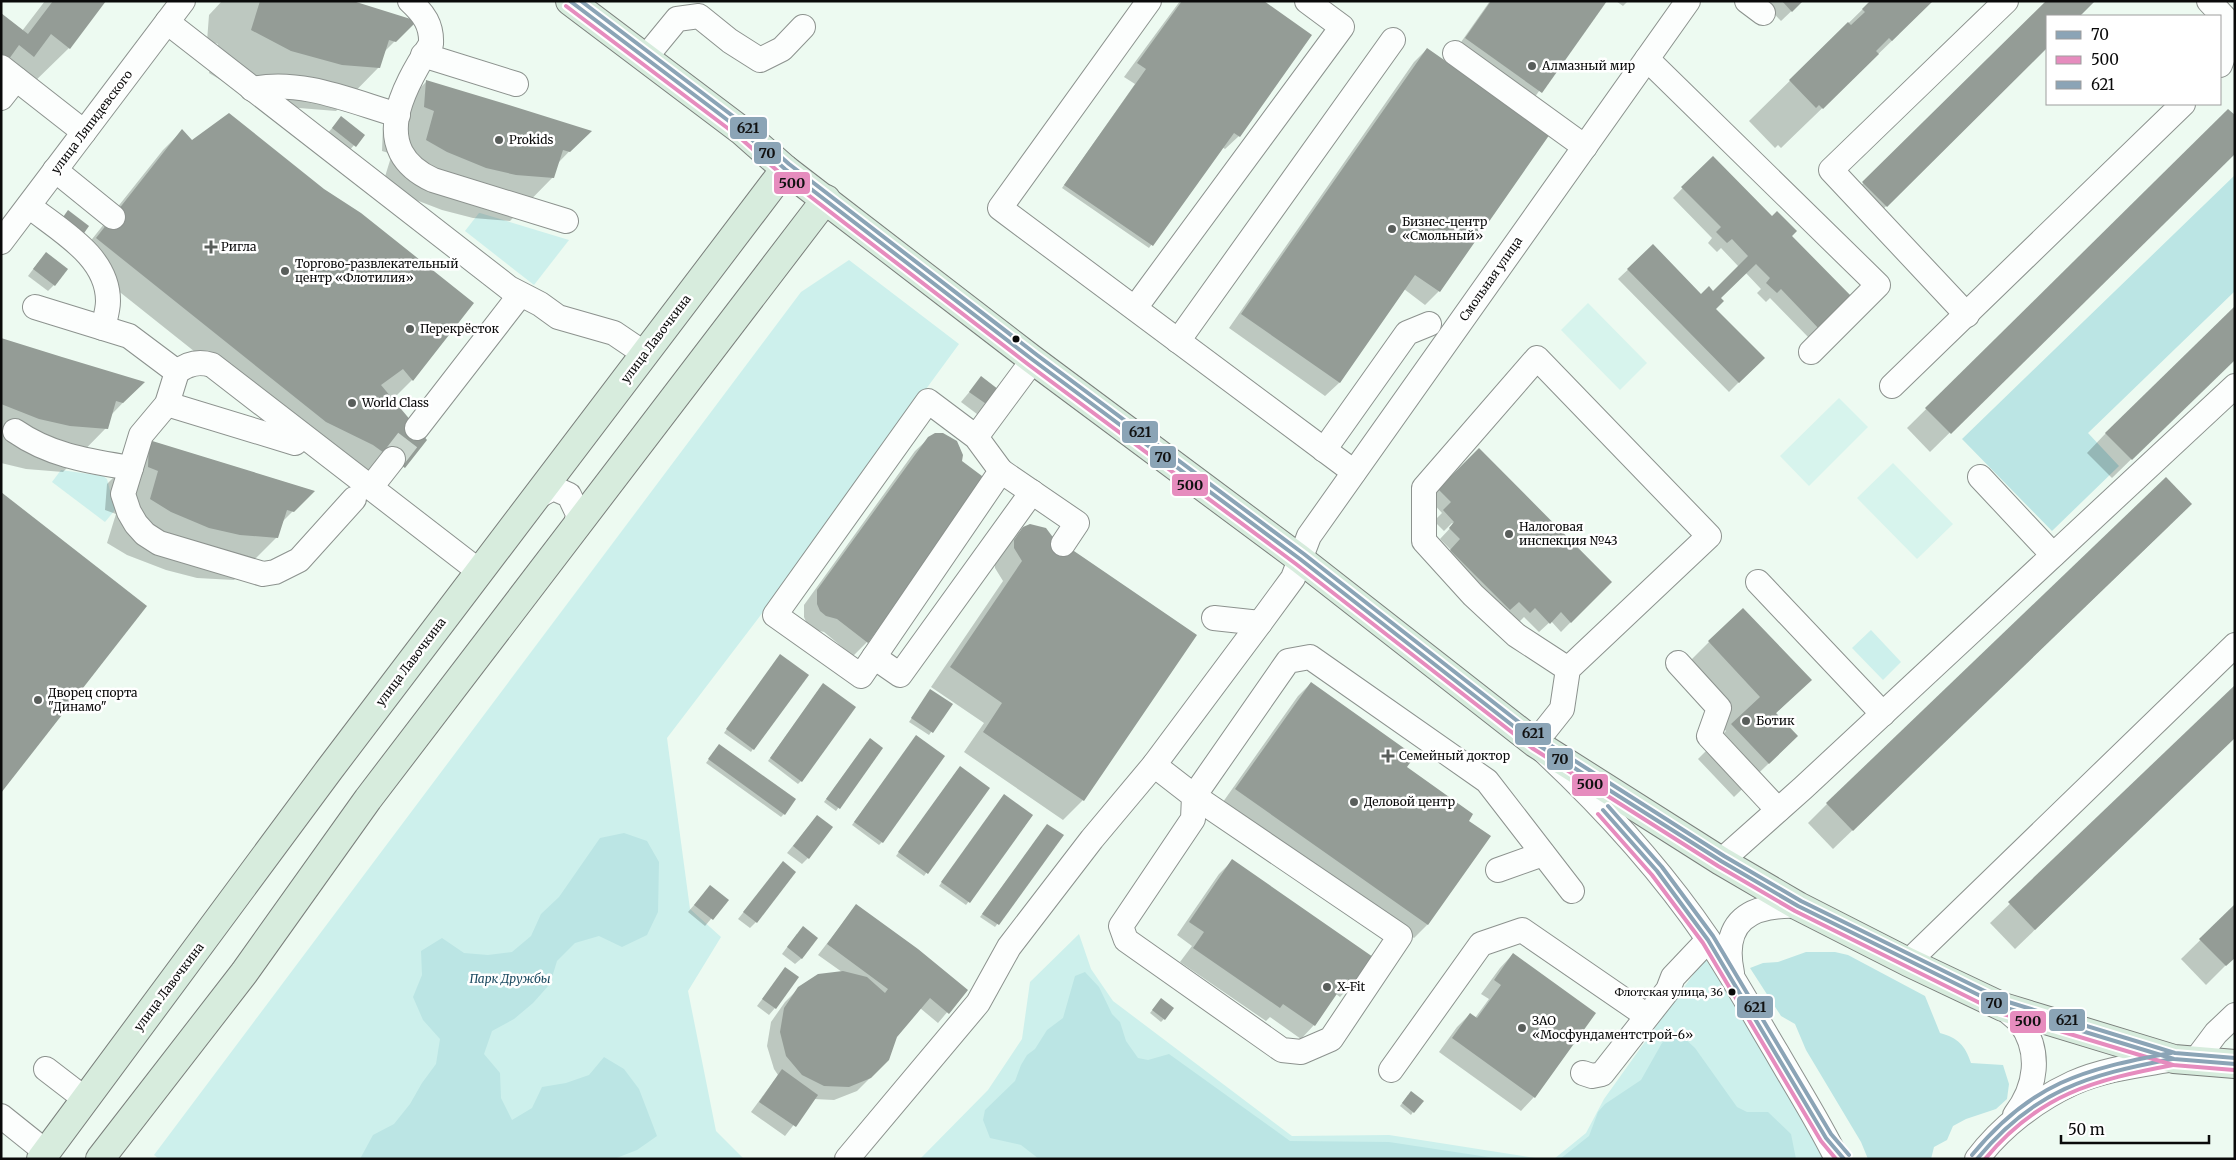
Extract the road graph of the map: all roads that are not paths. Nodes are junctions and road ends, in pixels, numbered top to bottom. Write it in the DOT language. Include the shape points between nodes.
graph roads {
  1 [pos="183,1"];
  2 [pos="410,1"];
  3 [pos="570,1"];
  4 [pos="1149,1"];
  5 [pos="1307,1"];
  6 [pos="1688,1"];
  7 [pos="2006,1"];
  8 [pos="2209,1"];
  9 [pos="167,22"];
  10 [pos="803,27"];
  11 [pos="1393,40"];
  12 [pos="1455,53"];
  13 [pos="423,56"];
  14 [pos="645,58"];
  15 [pos="1647,59"];
  16 [pos="2221,62"];
  17 [pos="2221,71"];
  18 [pos="9,73"];
  19 [pos="2235,73"];
  20 [pos="516,84"];
  21 [pos="252,89"];
  22 [pos="1,98"];
  23 [pos="2183,105"];
  24 [pos="398,115"];
  25 [pos="84,132"];
  26 [pos="1584,147"];
  27 [pos="785,169"];
  28 [pos="55,170"];
  29 [pos="826,199"];
  30 [pos="28,206"];
  31 [pos="113,217"];
  32 [pos="566,221"];
  33 [pos="1,242"];
  34 [pos="520,294"];
  35 [pos="35,308"];
  36 [pos="1134,308"];
  37 [pos="1967,315"];
  38 [pos="1429,324"];
  39 [pos="103,328"];
  40 [pos="1178,341"];
  41 [pos="1811,352"];
  42 [pos="645,354"];
  43 [pos="1033,360"];
  44 [pos="177,372"];
  45 [pos="1892,386"];
  46 [pos="2235,386"];
  47 [pos="167,404"];
  48 [pos="417,428"];
  49 [pos="15,431"];
  50 [pos="976,436"];
  51 [pos="295,442"];
  52 [pos="1324,450"];
  53 [pos="392,459"];
  54 [pos="131,468"];
  55 [pos="1001,471"];
  56 [pos="1354,472"];
  57 [pos="1980,477"];
  58 [pos="1032,492"];
  59 [pos="362,493"];
  60 [pos="537,496"];
  61 [pos="576,526"];
  62 [pos="1063,544"];
  63 [pos="2053,555"];
  64 [pos="1300,559"];
  65 [pos="480,572"];
  66 [pos="1758,582"];
  67 [pos="1214,618"];
  68 [pos="1260,623"];
  69 [pos="2235,645"];
  70 [pos="874,657"];
  71 [pos="1678,663"];
  72 [pos="1568,669"];
  73 [pos="1883,714"];
  74 [pos="1535,743"];
  75 [pos="1154,765"];
  76 [pos="1194,796"];
  77 [pos="1778,810"];
  78 [pos="1543,854"];
  79 [pos="1721,861"];
  80 [pos="1498,870"];
  81 [pos="1572,891"];
  82 [pos="1798,906"];
  83 [pos="1708,940"];
  84 [pos="1908,962"];
  85 [pos="1734,980"];
  86 [pos="2003,1006"];
  87 [pos="2235,1015"];
  88 [pos="1647,1016"];
  89 [pos="2185,1060"];
  90 [pos="2235,1064"];
  91 [pos="46,1069"];
  92 [pos="1391,1070"];
  93 [pos="1583,1073"];
  94 [pos="85,1099"];
  95 [pos="1,1116"];
  96 [pos="2006,1127"];
  97 [pos="1826,1138"];
  98 [pos="44,1155"];
  99 [pos="100,1159"];
  100 [pos="847,1159"];
  101 [pos="1837,1159"];
  102 [pos="1844,1159"];
  103 [pos="1977,1159"];
  1 -- 9 [label="street, улица Ляпидевского"];
  2 -- 13 [label="street" via="422,12 430,27 430,44"];
  3 -- 14 [label="main road"];
  4 -- 36 [label="street" via="1000,208"];
  5 -- 36 [label="street" via="1342,28"];
  6 -- 15 [label="street, Смольная улица"];
  7 -- 37 [label="street" via="1831,170"];
  8 -- 16 [label="street" via="2234,28"];
  9 -- 21 [label="street"];
  9 -- 25 [label="street, улица Ляпидевского"];
  10 -- 14 [label="street" via="782,49 760,60 730,42 699,16 677,19"];
  11 -- 40 [label="street"];
  12 -- 26 [label="street"];
  13 -- 20 [label="street"];
  13 -- 24 [label="street" via="408,82"];
  14 -- 27 [label="main road" via="742,131"];
  15 -- 26 [label="street, Смольная улица"];
  15 -- 41 [label="street" via="1878,285"];
  17 -- 19 [label="street"];
  18 -- 22 [label="street"];
  18 -- 25 [label="street"];
  21 -- 24 [label="street" via="279,85 301,87"];
  21 -- 34 [label="street"];
  23 -- 37 [label="street"];
  24 -- 32 [label="street" via="394,135 399,151 408,164 424,176"];
  25 -- 28 [label="street, улица Ляпидевского"];
  26 -- 56 [label="street, Смольная улица"];
  27 -- 29 [label="main road"];
  27 -- 42 [label="main road, улица Лавочкина"];
  28 -- 30 [label="street, улица Ляпидевского"];
  28 -- 31 [label="street"];
  29 -- 43 [label="main road"];
  29 -- 61 [label="main road"];
  30 -- 33 [label="street, улица Ляпидевского"];
  30 -- 39 [label="street" via="94,258 108,302"];
  34 -- 42 [label="street" via="563,319 608,330"];
  34 -- 48 [label="street"];
  35 -- 39 [label="street"];
  36 -- 40 [label="street"];
  37 -- 45 [label="street"];
  38 -- 52 [label="street" via="1407,333"];
  39 -- 44 [label="street" via="134,339"];
  40 -- 52 [label="street"];
  42 -- 60 [label="main road, улица Лавочкина"];
  43 -- 50 [label="street"];
  43 -- 64 [label="main road"];
  44 -- 47 [label="street"];
  44 -- 59 [label="street" via="196,363 212,365"];
  46 -- 63 [label="street"];
  47 -- 51 [label="street"];
  47 -- 54 [label="street" via="143,432"];
  49 -- 54 [label="street" via="58,454"];
  50 -- 55 [label="street"];
  50 -- 70 [label="street" via="928,401 775,615 862,676"];
  52 -- 56 [label="street"];
  53 -- 59 [label="street"];
  54 -- 59 [label="street" via="123,494 129,512 145,534 159,543 263,574 286,568 299,560"];
  55 -- 58 [label="street"];
  55 -- 70 [label="street"];
  56 -- 64 [label="street, Смольная улица" via="1308,536"];
  57 -- 63 [label="street"];
  58 -- 62 [label="street" via="1077,524"];
  58 -- 70 [label="street" via="900,675"];
  59 -- 65 [label="street"];
  60 -- 61 [label="street" via="553,488 568,495 578,514"];
  60 -- 65 [label="main road, улица Лавочкина"];
  61 -- 99 [label="main road" via="368,798 244,973"];
  63 -- 73 [label="street"];
  64 -- 68 [label="street, Смольная улица" via="1293,578"];
  64 -- 74 [label="main road"];
  65 -- 94 [label="main road, улица Лавочкина"];
  66 -- 73 [label="street"];
  67 -- 68 [label="street"];
  68 -- 75 [label="street, Смольная улица"];
  69 -- 84 [label="street"];
  71 -- 77 [label="street" via="1719,708 1709,736"];
  72 -- 72 [label="street" via="1516,635 1473,595 1424,541 1424,488 1537,358 1709,536"];
  72 -- 74 [label="street" via="1562,709"];
  73 -- 77 [label="street"];
  74 -- 79 [label="main road"];
  74 -- 83 [label="street" via="1578,783 1632,842"];
  75 -- 76 [label="street"];
  75 -- 100 [label="street, Смольная улица" via="1009,947 978,1003"];
  76 -- 76 [label="street" via="1193,819 1121,926 1126,940 1282,1050 1301,1052 1331,1040 1400,936"];
  76 -- 78 [label="street" via="1288,660 1310,657 1487,781"];
  77 -- 79 [label="street"];
  78 -- 80 [label="street"];
  78 -- 81 [label="street"];
  79 -- 82 [label="main road"];
  82 -- 84 [label="main road"];
  82 -- 85 [label="street" via="1773,905 1745,917 1729,944"];
  83 -- 85 [label="street"];
  83 -- 88 [label="street" via="1673,978 1668,990"];
  84 -- 86 [label="main road"];
  85 -- 97 [label="street"];
  86 -- 89 [label="main road"];
  86 -- 96 [label="street" via="2020,1022 2034,1059 2033,1082 2026,1101"];
  87 -- 89 [label="street"];
  88 -- 92 [label="street" via="1522,930 1481,944"];
  88 -- 93 [label="street" via="1602,1074 1592,1076"];
  89 -- 90 [label="main road"];
  89 -- 96 [label="street" via="2118,1069 2074,1083"];
  91 -- 94 [label="street"];
  94 -- 98 [label="main road, улица Лавочкина"];
  95 -- 98 [label="street"];
  96 -- 103 [label="street"];
  97 -- 101 [label="street"];
  97 -- 102 [label="street"];
}
